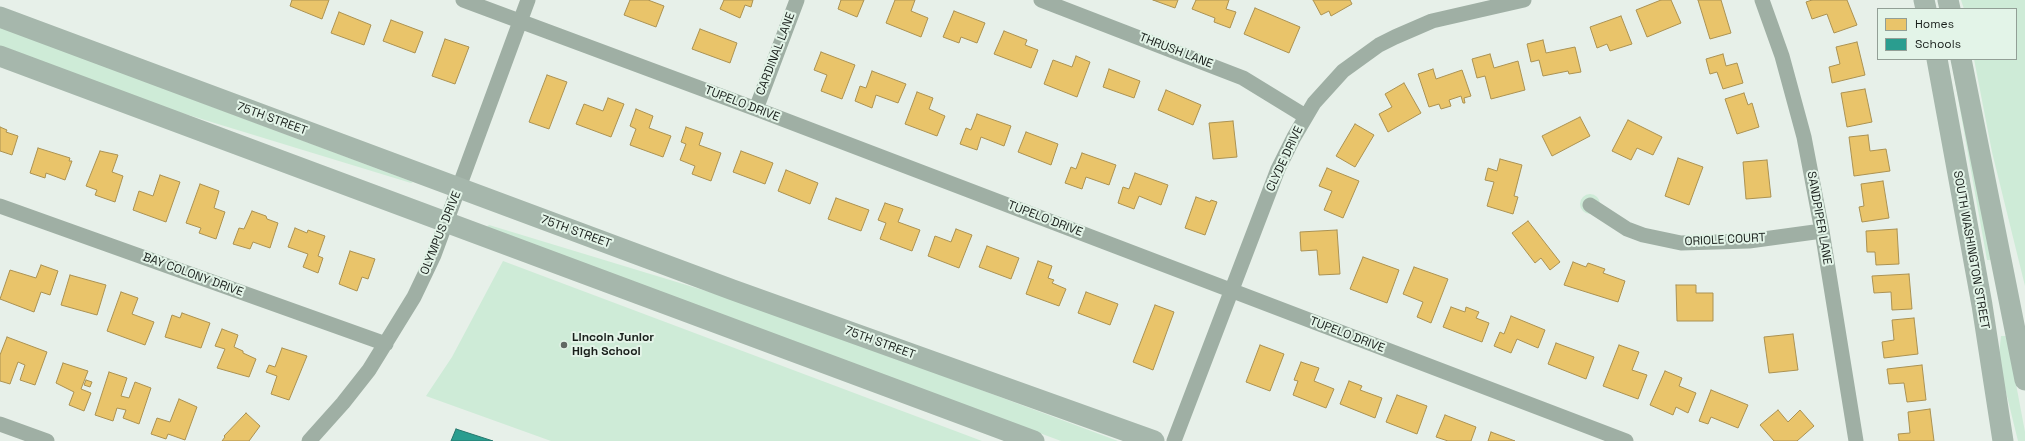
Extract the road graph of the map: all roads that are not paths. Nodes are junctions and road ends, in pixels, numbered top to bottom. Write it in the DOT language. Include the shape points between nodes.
graph roads {
  1 [pos="463,0"];
  2 [pos="528,0"];
  3 [pos="797,0"];
  4 [pos="1041,0"];
  5 [pos="1524,0"];
  6 [pos="1762,0"];
  7 [pos="0,18"];
  8 [pos="520,21"];
  9 [pos="0,56"];
  10 [pos="1937,60"];
  11 [pos="1961,60"];
  12 [pos="756,109"];
  13 [pos="1305,116"];
  14 [pos="459,188"];
  15 [pos="1590,205"];
  16 [pos="0,206"];
  17 [pos="446,223"];
  18 [pos="1822,232"];
  19 [pos="1231,290"];
  20 [pos="2017,302"];
  21 [pos="1982,305"];
  22 [pos="386,344"];
  23 [pos="2025,380"];
  24 [pos="0,424"];
  25 [pos="47,441"];
  26 [pos="309,441"];
  27 [pos="1034,441"];
  28 [pos="1154,441"];
  29 [pos="1174,441"];
  30 [pos="1626,441"];
  31 [pos="1856,441"];
  32 [pos="2003,441"];
  1 -- 8 [label="street, TUPELO DRIVE"];
  2 -- 8 [label="street, OLYMPUS DRIVE"];
  3 -- 12 [label="street, CARDINAL LANE"];
  4 -- 13 [label="street, THRUSH LANE" via="1243,78"];
  5 -- 13 [label="street, CLYDE DRIVE" via="1432,21 1379,45 1343,71"];
  6 -- 18 [label="street, SANDPIPER LANE" via="1796,102"];
  7 -- 14 [label="main road, 75TH STREET"];
  8 -- 12 [label="street, TUPELO DRIVE"];
  8 -- 14 [label="street, OLYMPUS DRIVE"];
  9 -- 17 [label="main road"];
  10 -- 21 [label="main road, SOUTH WASHINGTON STREET"];
  11 -- 20 [label="main road"];
  12 -- 19 [label="street, TUPELO DRIVE"];
  13 -- 19 [label="street, CLYDE DRIVE" via="1278,169"];
  14 -- 17 [label="street, OLYMPUS DRIVE"];
  14 -- 28 [label="main road, 75TH STREET" via="928,361"];
  15 -- 18 [label="street, ORIOLE COURT" via="1628,229 1643,235 1682,243 1749,242"];
  16 -- 22 [label="street, BAY COLONY DRIVE"];
  17 -- 22 [label="street, OLYMPUS DRIVE" via="414,297"];
  17 -- 27 [label="main road"];
  18 -- 31 [label="street, SANDPIPER LANE"];
  19 -- 29 [label="street, CLYDE DRIVE"];
  19 -- 30 [label="street, TUPELO DRIVE"];
  20 -- 21 [label="main road"];
  20 -- 23 [label="main road"];
  21 -- 32 [label="main road, SOUTH WASHINGTON STREET"];
  22 -- 26 [label="street, OLYMPUS DRIVE" via="343,403"];
  24 -- 25 [label="street"];
}
